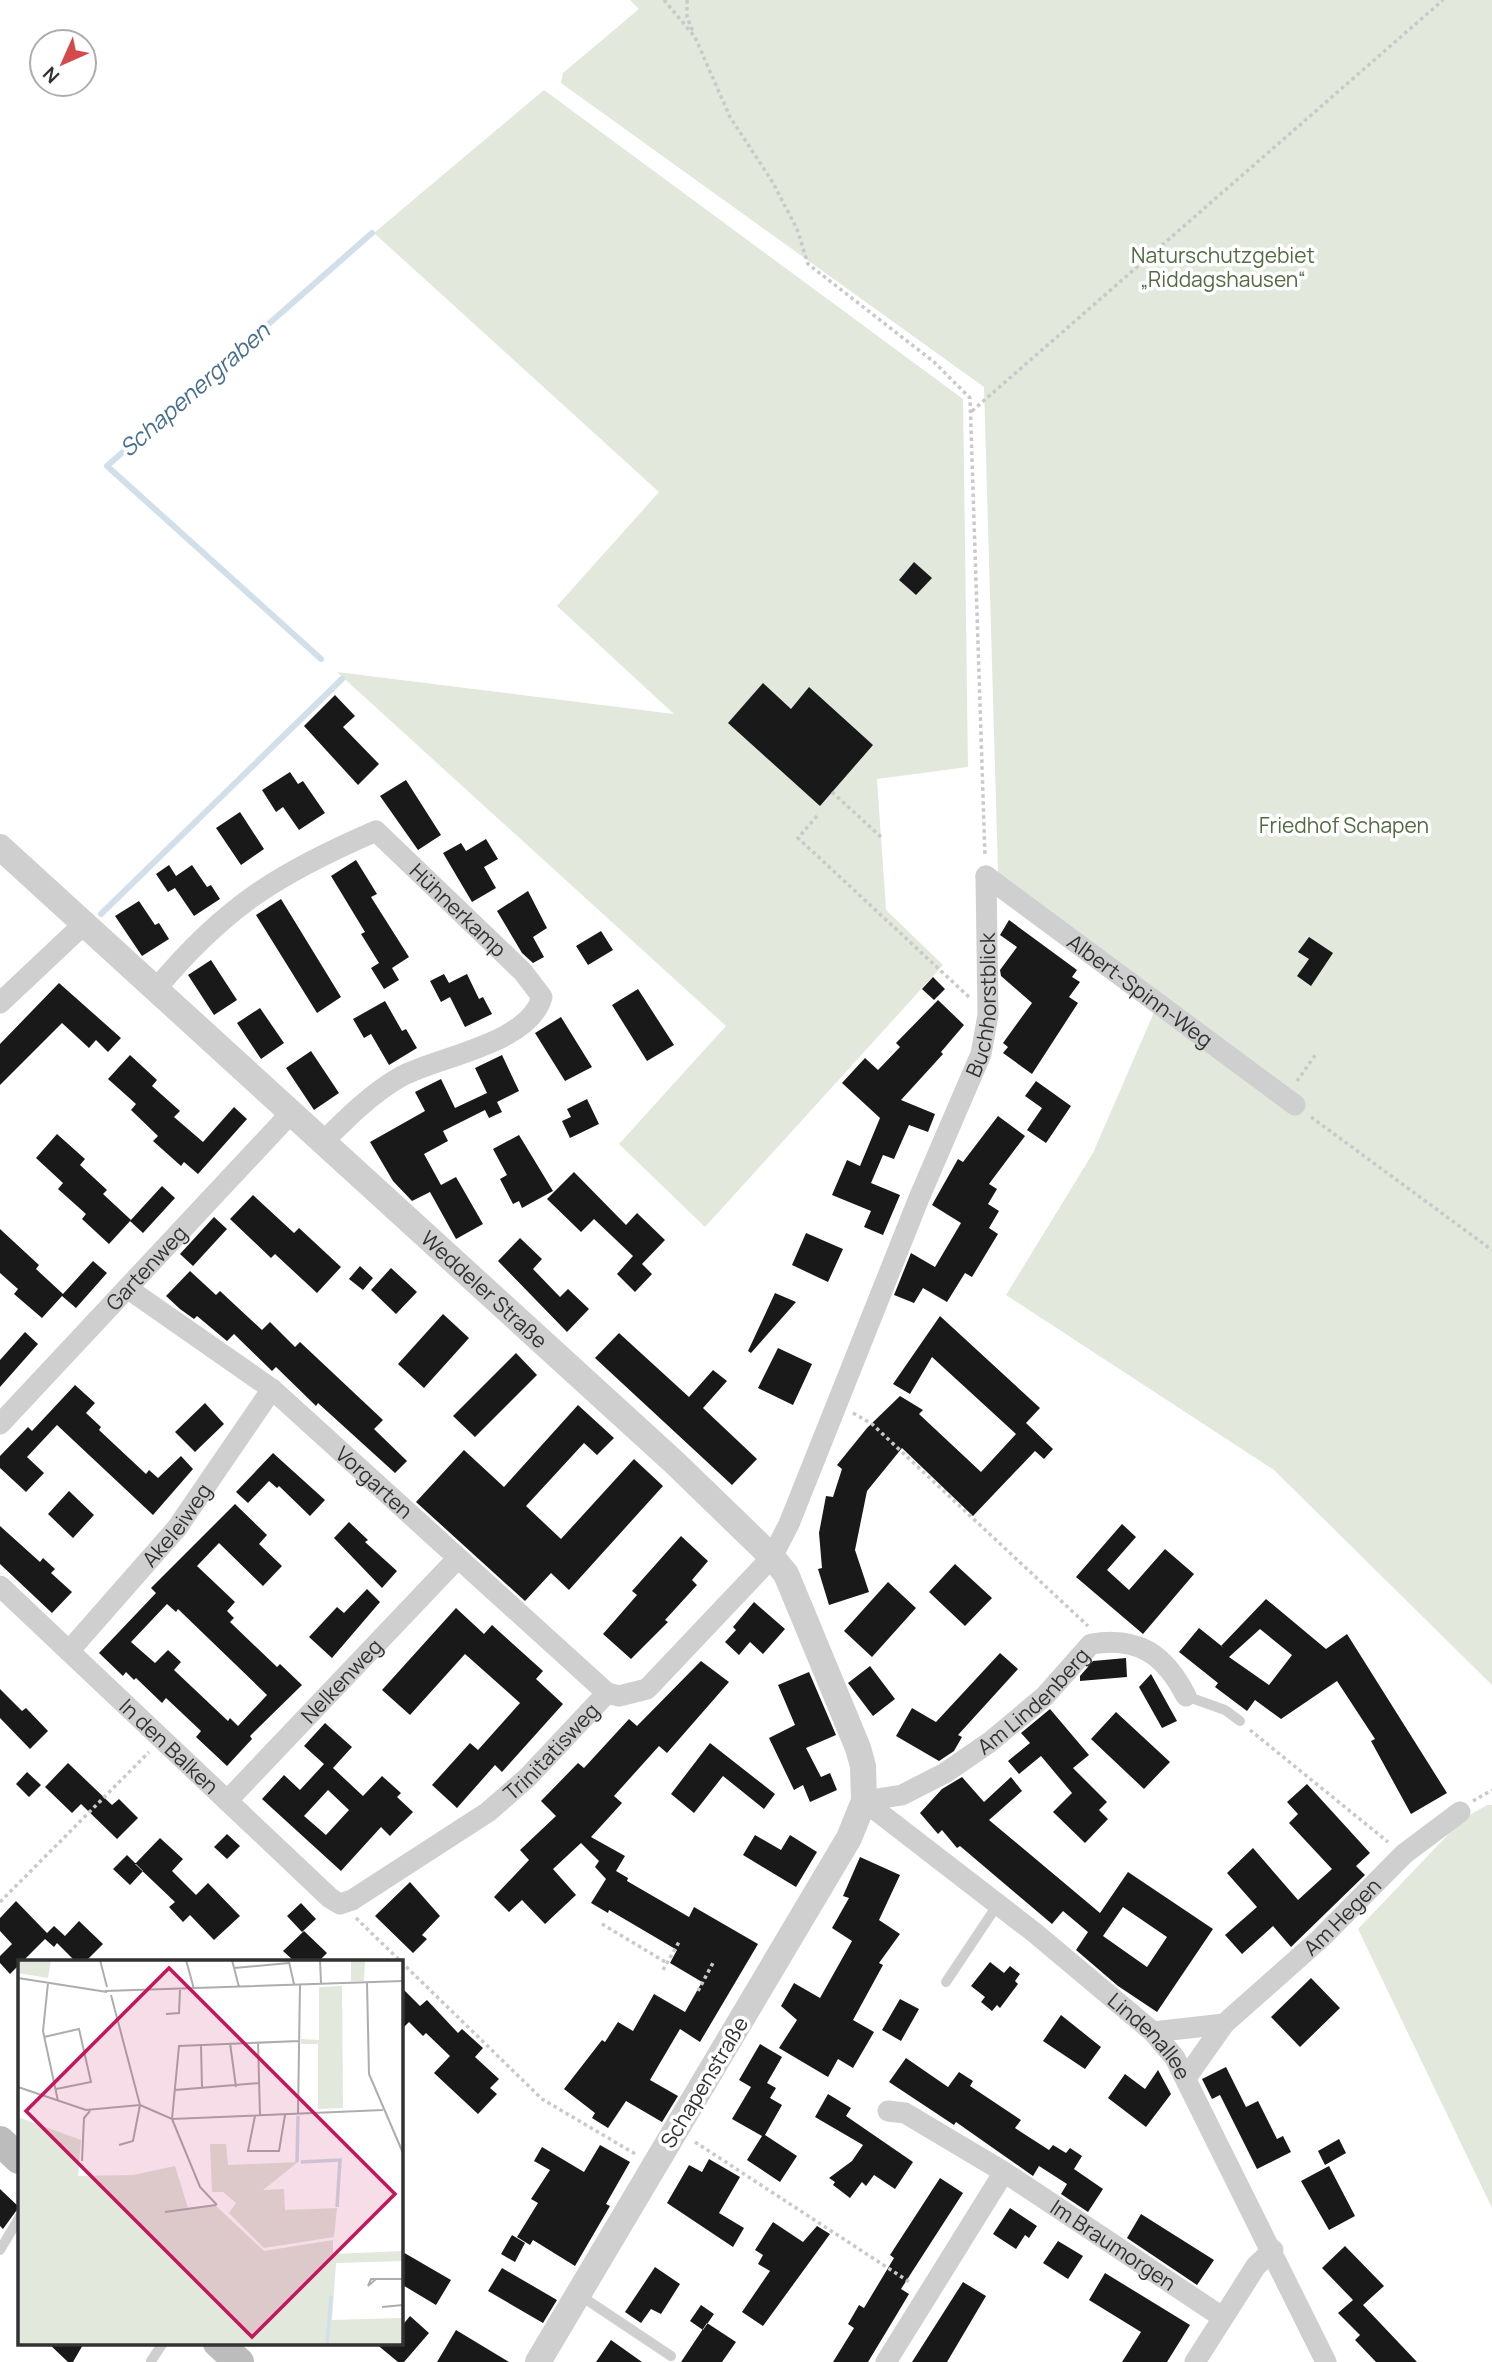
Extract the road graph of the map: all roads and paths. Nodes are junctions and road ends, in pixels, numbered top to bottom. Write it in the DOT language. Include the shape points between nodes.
graph roads {
  1 [pos="664,0"];
  2 [pos="687,0"];
  3 [pos="1443,0"];
  4 [pos="695,37"];
  5 [pos="972,411"];
  6 [pos="832,792"];
  7 [pos="817,816"];
  8 [pos="881,837"];
  9 [pos="0,847"];
  10 [pos="986,876"];
  11 [pos="86,922"];
  12 [pos="156,989"];
  13 [pos="0,1003"];
  14 [pos="988,1015"];
  15 [pos="1316,1054"];
  16 [pos="1290,1101"];
  17 [pos="292,1112"];
  18 [pos="324,1141"];
  19 [pos="1492,1250"];
  20 [pos="127,1288"];
  21 [pos="272,1389"];
  22 [pos="836,1403"];
  23 [pos="0,1424"];
  24 [pos="772,1558"];
  25 [pos="457,1559"];
  26 [pos="0,1586"];
  27 [pos="1105,1642"];
  28 [pos="69,1651"];
  29 [pos="607,1693"];
  30 [pos="1186,1696"];
  31 [pos="1240,1721"];
  32 [pos="162,1739"];
  33 [pos="227,1801"];
  34 [pos="864,1801"];
  35 [pos="1461,1812"];
  36 [pos="1404,1854"];
  37 [pos="0,1902"];
  38 [pos="340,1904"];
  39 [pos="998,1904"];
  40 [pos="603,1924"];
  41 [pos="679,1941"];
  42 [pos="398,1960"];
  43 [pos="715,1961"];
  44 [pos="667,1963"];
  45 [pos="402,1964"];
  46 [pos="663,1970"];
  47 [pos="946,1982"];
  48 [pos="698,1991"];
  49 [pos="1224,2024"];
  50 [pos="1153,2032"];
  51 [pos="1186,2078"];
  52 [pos="888,2111"];
  53 [pos="676,2129"];
  54 [pos="654,2165"];
  55 [pos="1004,2172"];
  56 [pos="18,2220"];
  57 [pos="0,2249"];
  58 [pos="1273,2250"];
  59 [pos="578,2294"];
  60 [pos="928,2294"];
  61 [pos="1222,2317"];
  62 [pos="162,2344"];
  63 [pos="671,2356"];
  64 [pos="151,2361"];
  65 [pos="538,2362"];
  66 [pos="886,2362"];
  67 [pos="1195,2362"];
  68 [pos="1325,2362"];
  1 -- 4 [label="path"];
  2 -- 4 [label="path" via="687,17"];
  3 -- 5 [label="path"];
  4 -- 5 [label="path" via="730,117 797,229 808,264 943,371 970,398"];
  5 -- 10 [label="path"];
  6 -- 8 [label="path"];
  7 -- 14 [label="path" via="798,838"];
  9 -- 11 [label="street, Weddeler Straße"];
  10 -- 14 [label="street, Buchhorstblick"];
  10 -- 16 [label="street, Albert-Spinn-Weg"];
  11 -- 12 [label="street, Weddeler Straße"];
  11 -- 13 [label="street"];
  12 -- 17 [label="street, Weddeler Straße"];
  12 -- 18 [label="street, Hühnerkamp" via="211,927 248,898 309,861 376,831 523,972 542,997 529,1017 491,1042 400,1078"];
  14 -- 22 [label="street, Buchhorstblick" via="981,1055"];
  15 -- 16 [label="path"];
  16 -- 19 [label="path"];
  17 -- 18 [label="street, Weddeler Straße"];
  17 -- 20 [label="street, Gartenweg"];
  18 -- 24 [label="street, Weddeler Straße"];
  20 -- 21 [label="street, Vorgarten"];
  20 -- 23 [label="street, Gartenweg"];
  21 -- 25 [label="street, Vorgarten"];
  21 -- 28 [label="street, Akeleiweg" via="177,1528"];
  22 -- 24 [label="street, Buchhorstblick"];
  22 -- 27 [label="path" via="872,1424"];
  24 -- 29 [label="street, Trinitatisweg" via="647,1689 619,1696"];
  24 -- 34 [label="street, Weddeler Straße" via="786,1574 858,1748"];
  25 -- 29 [label="street, Vorgarten"];
  25 -- 33 [label="street, Nelkenweg"];
  26 -- 28 [label="street, In den Balken"];
  27 -- 30 [label="street, Am Lindenberg" via="1139,1647 1156,1656 1172,1668"];
  27 -- 34 [label="street, Am Lindenberg" via="1082,1651 1026,1713 944,1773 902,1796"];
  28 -- 32 [label="street, In den Balken"];
  29 -- 38 [label="street, Trinitatisweg" via="528,1777 488,1812"];
  30 -- 31 [label="lane" via="1225,1710"];
  31 -- 36 [label="path"];
  32 -- 33 [label="street, In den Balken"];
  32 -- 37 [label="path"];
  33 -- 38 [label="street, In den Balken"];
  34 -- 39 [label="street, Lindenallee"];
  34 -- 53 [label="street, Schapenstraße" via="849,1838"];
  35 -- 36 [label="street, Am Hegen"];
  36 -- 49 [label="street, Am Hegen" via="1321,1938"];
  38 -- 42 [label="path"];
  39 -- 47 [label="lane"];
  39 -- 50 [label="street, Lindenallee"];
  40 -- 44 [label="path"];
  41 -- 44 [label="path"];
  43 -- 48 [label="path"];
  44 -- 46 [label="path"];
  45 -- 54 [label="path" via="542,2099"];
  49 -- 50 [label="street"];
  49 -- 51 [label="street, Am Hegen"];
  50 -- 51 [label="street, Lindenallee"];
  51 -- 58 [label="street, Lindenallee"];
  52 -- 55 [label="street, Im Braumorgen" via="905,2113"];
  53 -- 54 [label="street, Schapenstraße"];
  53 -- 60 [label="path"];
  54 -- 59 [label="street, Schapenstraße"];
  55 -- 60 [label="street"];
  55 -- 61 [label="street, Im Braumorgen"];
  56 -- 57 [label="lane"];
  58 -- 61 [label="street" via="1256,2266"];
  58 -- 68 [label="street, Lindenallee"];
  59 -- 63 [label="lane"];
  59 -- 65 [label="street, Schapenstraße"];
  60 -- 66 [label="street"];
  61 -- 67 [label="street"];
  62 -- 64 [label="lane"];
}
